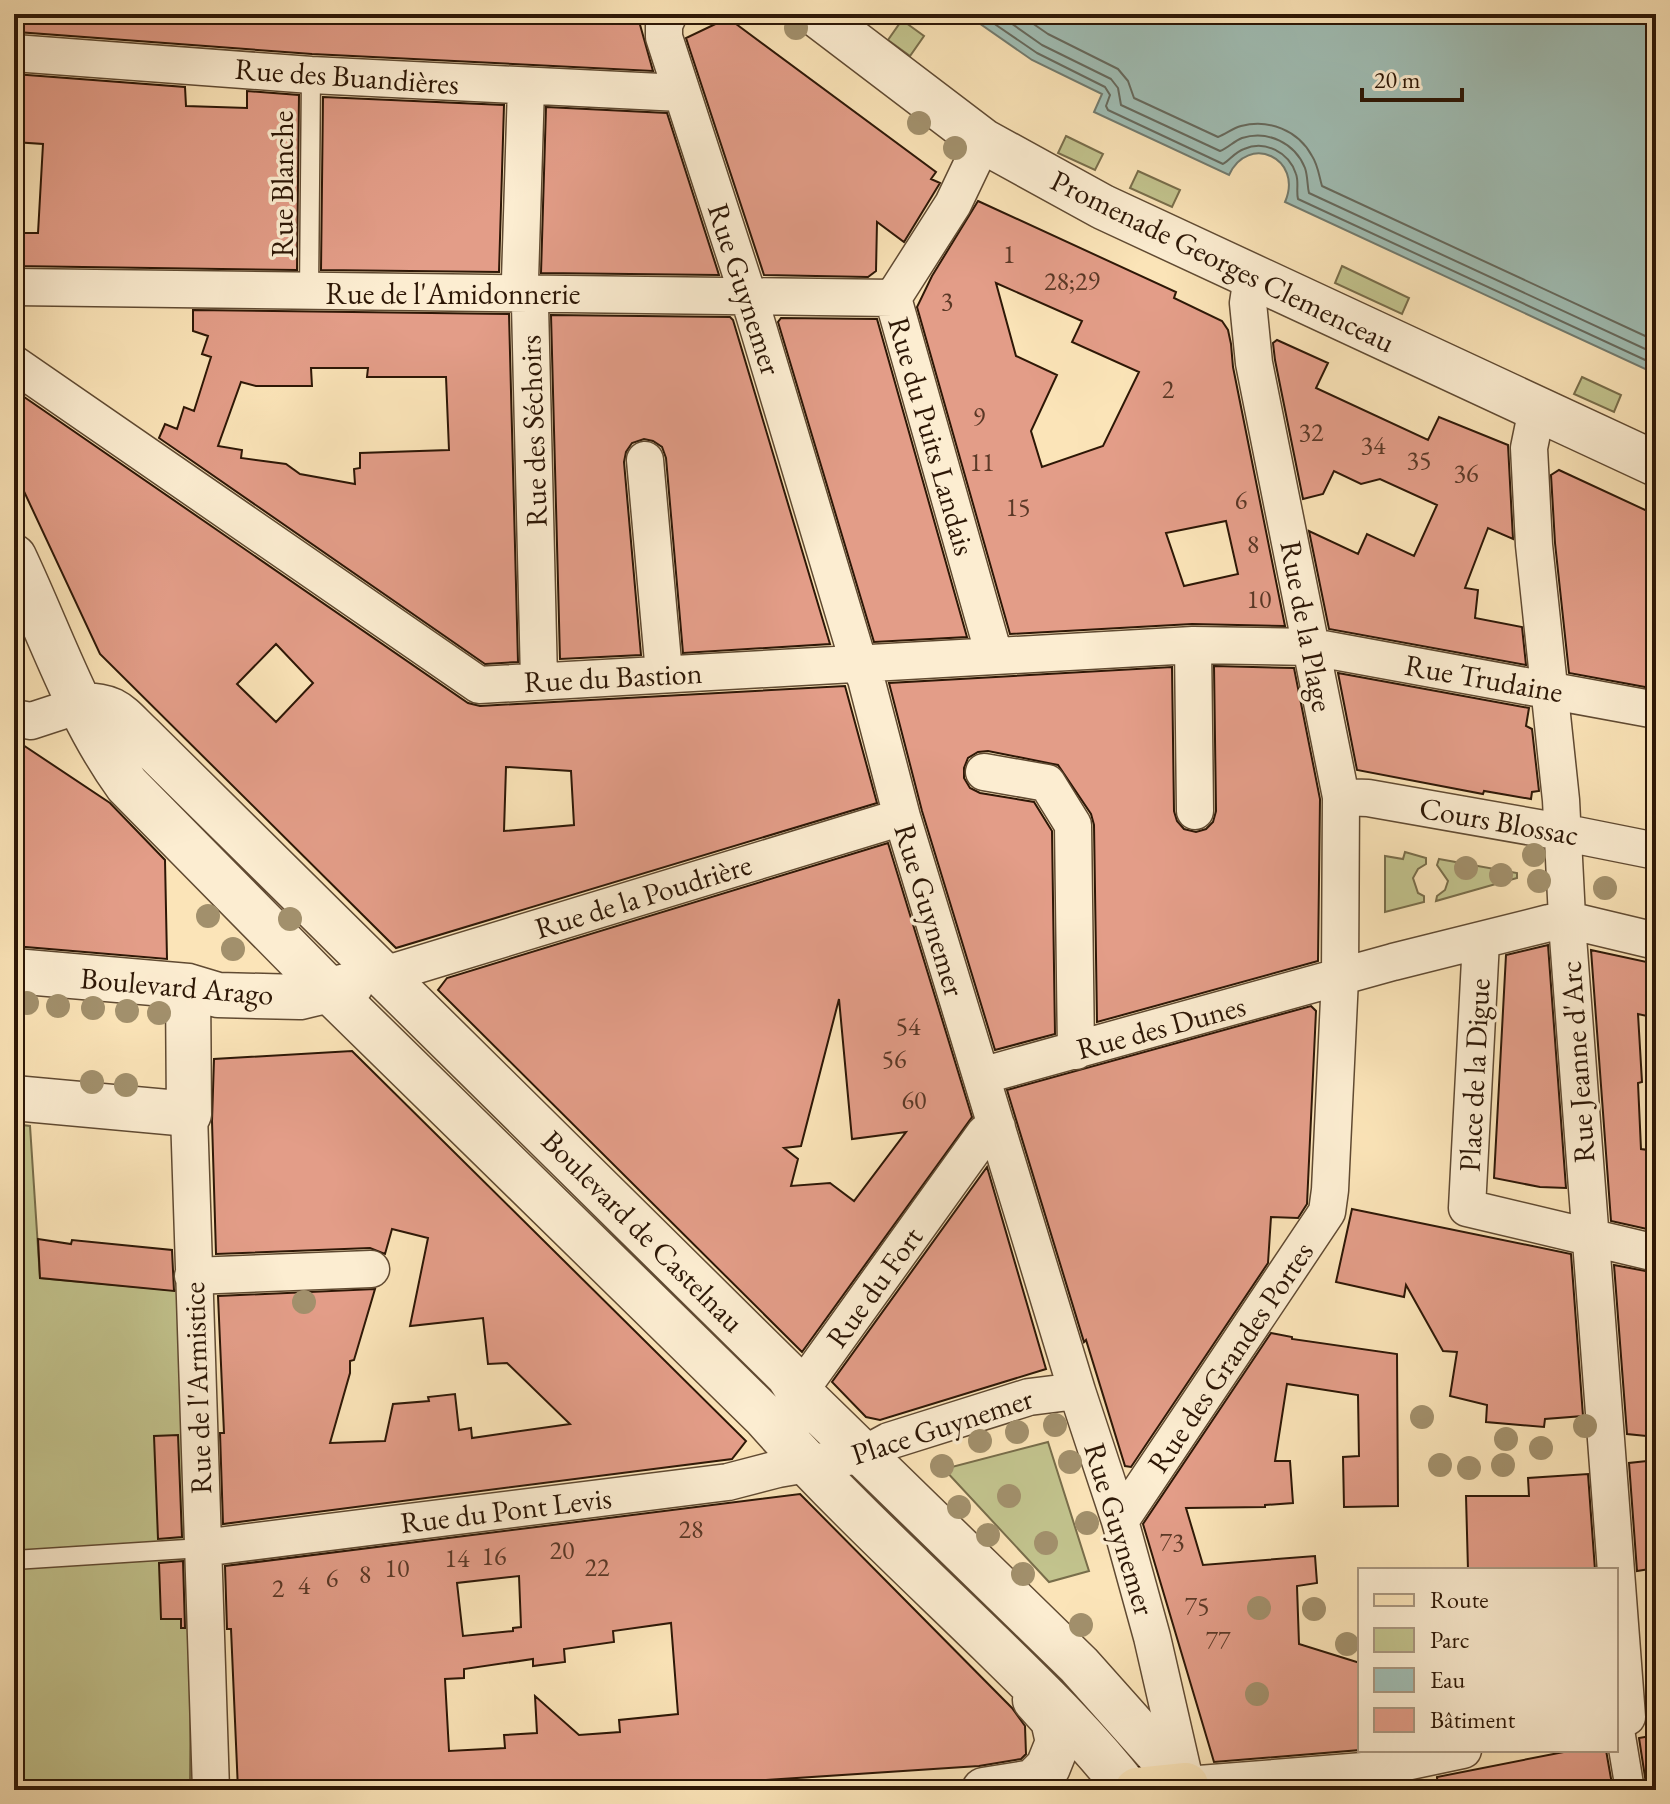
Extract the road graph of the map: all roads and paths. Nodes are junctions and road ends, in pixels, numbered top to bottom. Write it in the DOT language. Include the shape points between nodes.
graph roads {
  1 [pos="816,14"];
  2 [pos="663,22"];
  3 [pos="14,53"];
  4 [pos="311,75"];
  5 [pos="526,87"];
  6 [pos="681,93"];
  7 [pos="983,141"];
  8 [pos="1252,277"];
  9 [pos="14,287"];
  10 [pos="309,292"];
  11 [pos="526,295"];
  12 [pos="748,297"];
  13 [pos="893,298"];
  14 [pos="14,364"];
  15 [pos="1537,409"];
  16 [pos="645,460"];
  17 [pos="1656,464"];
  18 [pos="14,557"];
  19 [pos="1193,645"];
  20 [pos="1312,647"];
  21 [pos="994,655"];
  22 [pos="859,664"];
  23 [pos="664,673"];
  24 [pos="539,680"];
  25 [pos="1551,690"];
  26 [pos="80,705"];
  27 [pos="1656,710"];
  28 [pos="14,718"];
  29 [pos="984,772"];
  30 [pos="1341,797"];
  31 [pos="1195,811"];
  32 [pos="902,817"];
  33 [pos="1561,832"];
  34 [pos="1656,851"];
  35 [pos="1568,920"];
  36 [pos="1481,941"];
  37 [pos="1656,941"];
  38 [pos="14,971"];
  39 [pos="384,975"];
  40 [pos="1340,978"];
  41 [pos="188,986"];
  42 [pos="330,991"];
  43 [pos="1076,1051"];
  44 [pos="981,1076"];
  45 [pos="14,1098"];
  46 [pos="189,1114"];
  47 [pos="997,1127"];
  48 [pos="1591,1239"];
  49 [pos="1656,1253"];
  50 [pos="371,1269"];
  51 [pos="193,1276"];
  52 [pos="1077,1391"];
  53 [pos="799,1392"];
  54 [pos="865,1454"];
  55 [pos="808,1465"];
  56 [pos="1120,1521"];
  57 [pos="202,1548"];
  58 [pos="14,1560"];
  59 [pos="1617,1568"];
  60 [pos="1618,1578"];
  61 [pos="1159,1667"];
  62 [pos="1031,1683"];
  63 [pos="1115,1705"];
  64 [pos="1629,1716"];
  65 [pos="1069,1722"];
  66 [pos="1456,1752"];
  67 [pos="1364,1780"];
  68 [pos="1186,1788"];
  69 [pos="211,1790"];
  70 [pos="984,1790"];
  71 [pos="1128,1790"];
  72 [pos="1137,1790"];
  73 [pos="1630,1790"];
  1 -- 7 [label="street, Promenade Georges Clemenceau"];
  2 -- 6 [label="street, Rue Guynemer"];
  3 -- 4 [label="street, Rue des Buandières"];
  4 -- 5 [label="street, Rue des Buandières"];
  4 -- 10 [label="lane, Rue Blanche"];
  5 -- 6 [label="street, Rue des Buandières"];
  5 -- 11 [label="street, Rue des Séchoirs" via="520,280"];
  6 -- 12 [label="street, Rue Guynemer"];
  7 -- 8 [label="street, Promenade Georges Clemenceau" via="1103,207"];
  7 -- 13 [label="street, Rue du Puits Landais" via="953,204"];
  8 -- 15 [label="street, Promenade Georges Clemenceau"];
  8 -- 20 [label="street, Rue de la Plage" via="1248,303 1254,363"];
  9 -- 10 [label="street, Rue de l'Amidonnerie"];
  10 -- 11 [label="street, Rue de l'Amidonnerie"];
  11 -- 12 [label="street, Rue de l'Amidonnerie"];
  11 -- 24 [label="street, Rue des Séchoirs"];
  12 -- 13 [label="street, Rue de l'Amidonnerie"];
  12 -- 22 [label="street, Rue Guynemer"];
  13 -- 21 [label="street, Rue du Puits Landais"];
  14 -- 24 [label="street, Rue du Bastion" via="479,685"];
  15 -- 17 [label="street, Promenade Georges Clemenceau"];
  15 -- 25 [label="street, Rue Jeanne d'Arc" via="1529,448 1533,531"];
  16 -- 23 [label="street"];
  18 -- 26 [label="street, Boulevard de Castelnau"];
  19 -- 20 [label="street, Rue du Bastion"];
  19 -- 21 [label="street, Rue du Bastion"];
  19 -- 31 [label="street"];
  20 -- 25 [label="street, Rue Trudaine"];
  20 -- 30 [label="street, Rue de la Plage"];
  21 -- 22 [label="street, Rue du Bastion"];
  22 -- 23 [label="street, Rue du Bastion"];
  22 -- 32 [label="street, Rue Guynemer"];
  23 -- 24 [label="street, Rue du Bastion"];
  25 -- 27 [label="street, Rue Trudaine"];
  25 -- 33 [label="street, Rue Jeanne d'Arc"];
  26 -- 28 [label="street" via="31,721"];
  26 -- 39 [label="street, Boulevard de Castelnau" via="113,709"];
  26 -- 42 [label="street, Boulevard de Castelnau" via="127,785"];
  29 -- 43 [label="street" via="1047,783 1073,825"];
  30 -- 33 [label="street, Cours Blossac"];
  30 -- 40 [label="street, Rue de la Plage"];
  32 -- 39 [label="street, Rue de la Poudrière"];
  32 -- 44 [label="street, Rue Guynemer"];
  33 -- 34 [label="street, Cours Blossac"];
  33 -- 35 [label="street, Rue Jeanne d'Arc"];
  35 -- 36 [label="street, Place de la Digue"];
  35 -- 37 [label="street"];
  35 -- 48 [label="street, Rue Jeanne d'Arc"];
  36 -- 40 [label="street, Place de la Digue"];
  36 -- 48 [label="street, Place de la Digue" via="1467,1208"];
  38 -- 41 [label="street, Boulevard Arago"];
  39 -- 42 [label="street, Boulevard Arago"];
  39 -- 53 [label="street, Boulevard de Castelnau" via="788,1375"];
  40 -- 43 [label="street, Rue des Dunes"];
  40 -- 56 [label="street, Rue des Grandes Portes" via="1327,1212"];
  41 -- 42 [label="street, Boulevard Arago" via="218,995 300,997"];
  41 -- 46 [label="street, Rue de l'Armistice"];
  42 -- 55 [label="street, Boulevard de Castelnau"];
  43 -- 44 [label="street, Rue des Dunes"];
  44 -- 47 [label="street, Rue Guynemer"];
  45 -- 46 [label="street"];
  46 -- 51 [label="street, Rue de l'Armistice"];
  47 -- 52 [label="street, Rue Guynemer"];
  47 -- 53 [label="street, Rue du Fort" via="985,1133"];
  48 -- 49 [label="street"];
  48 -- 59 [label="street, Rue Jeanne d'Arc"];
  50 -- 51 [label="street"];
  51 -- 57 [label="street, Rue de l'Armistice"];
  52 -- 54 [label="street, Place Guynemer" via="1029,1397 889,1441"];
  52 -- 56 [label="street, Rue Guynemer"];
  53 -- 54 [label="street, Boulevard de Castelnau"];
  53 -- 55 [label="street"];
  54 -- 55 [label="street, Place Guynemer"];
  54 -- 63 [label="street, Boulevard de Castelnau"];
  55 -- 57 [label="street, Rue du Pont Levis" via="728,1482"];
  55 -- 62 [label="street, Boulevard de Castelnau"];
  56 -- 61 [label="street, Rue Guynemer"];
  57 -- 58 [label="lane"];
  57 -- 69 [label="street, Rue de l'Armistice"];
  60 -- 64 [label="street, Rue Jeanne d'Arc"];
  61 -- 63 [label="street" via="1140,1693"];
  61 -- 68 [label="street, Rue Guynemer"];
  62 -- 65 [label="street, Boulevard de Castelnau"];
  62 -- 70 [label="street" via="1032,1697 1053,1720 1058,1742 1048,1767 1033,1782"];
  63 -- 65 [label="street"];
  63 -- 68 [label="street, Boulevard de Castelnau"];
  64 -- 73 [label="street"];
  65 -- 71 [label="street, Boulevard de Castelnau"];
  66 -- 67 [label="street"];
  67 -- 68 [label="street"];
  68 -- 72 [label="main road"];
}
